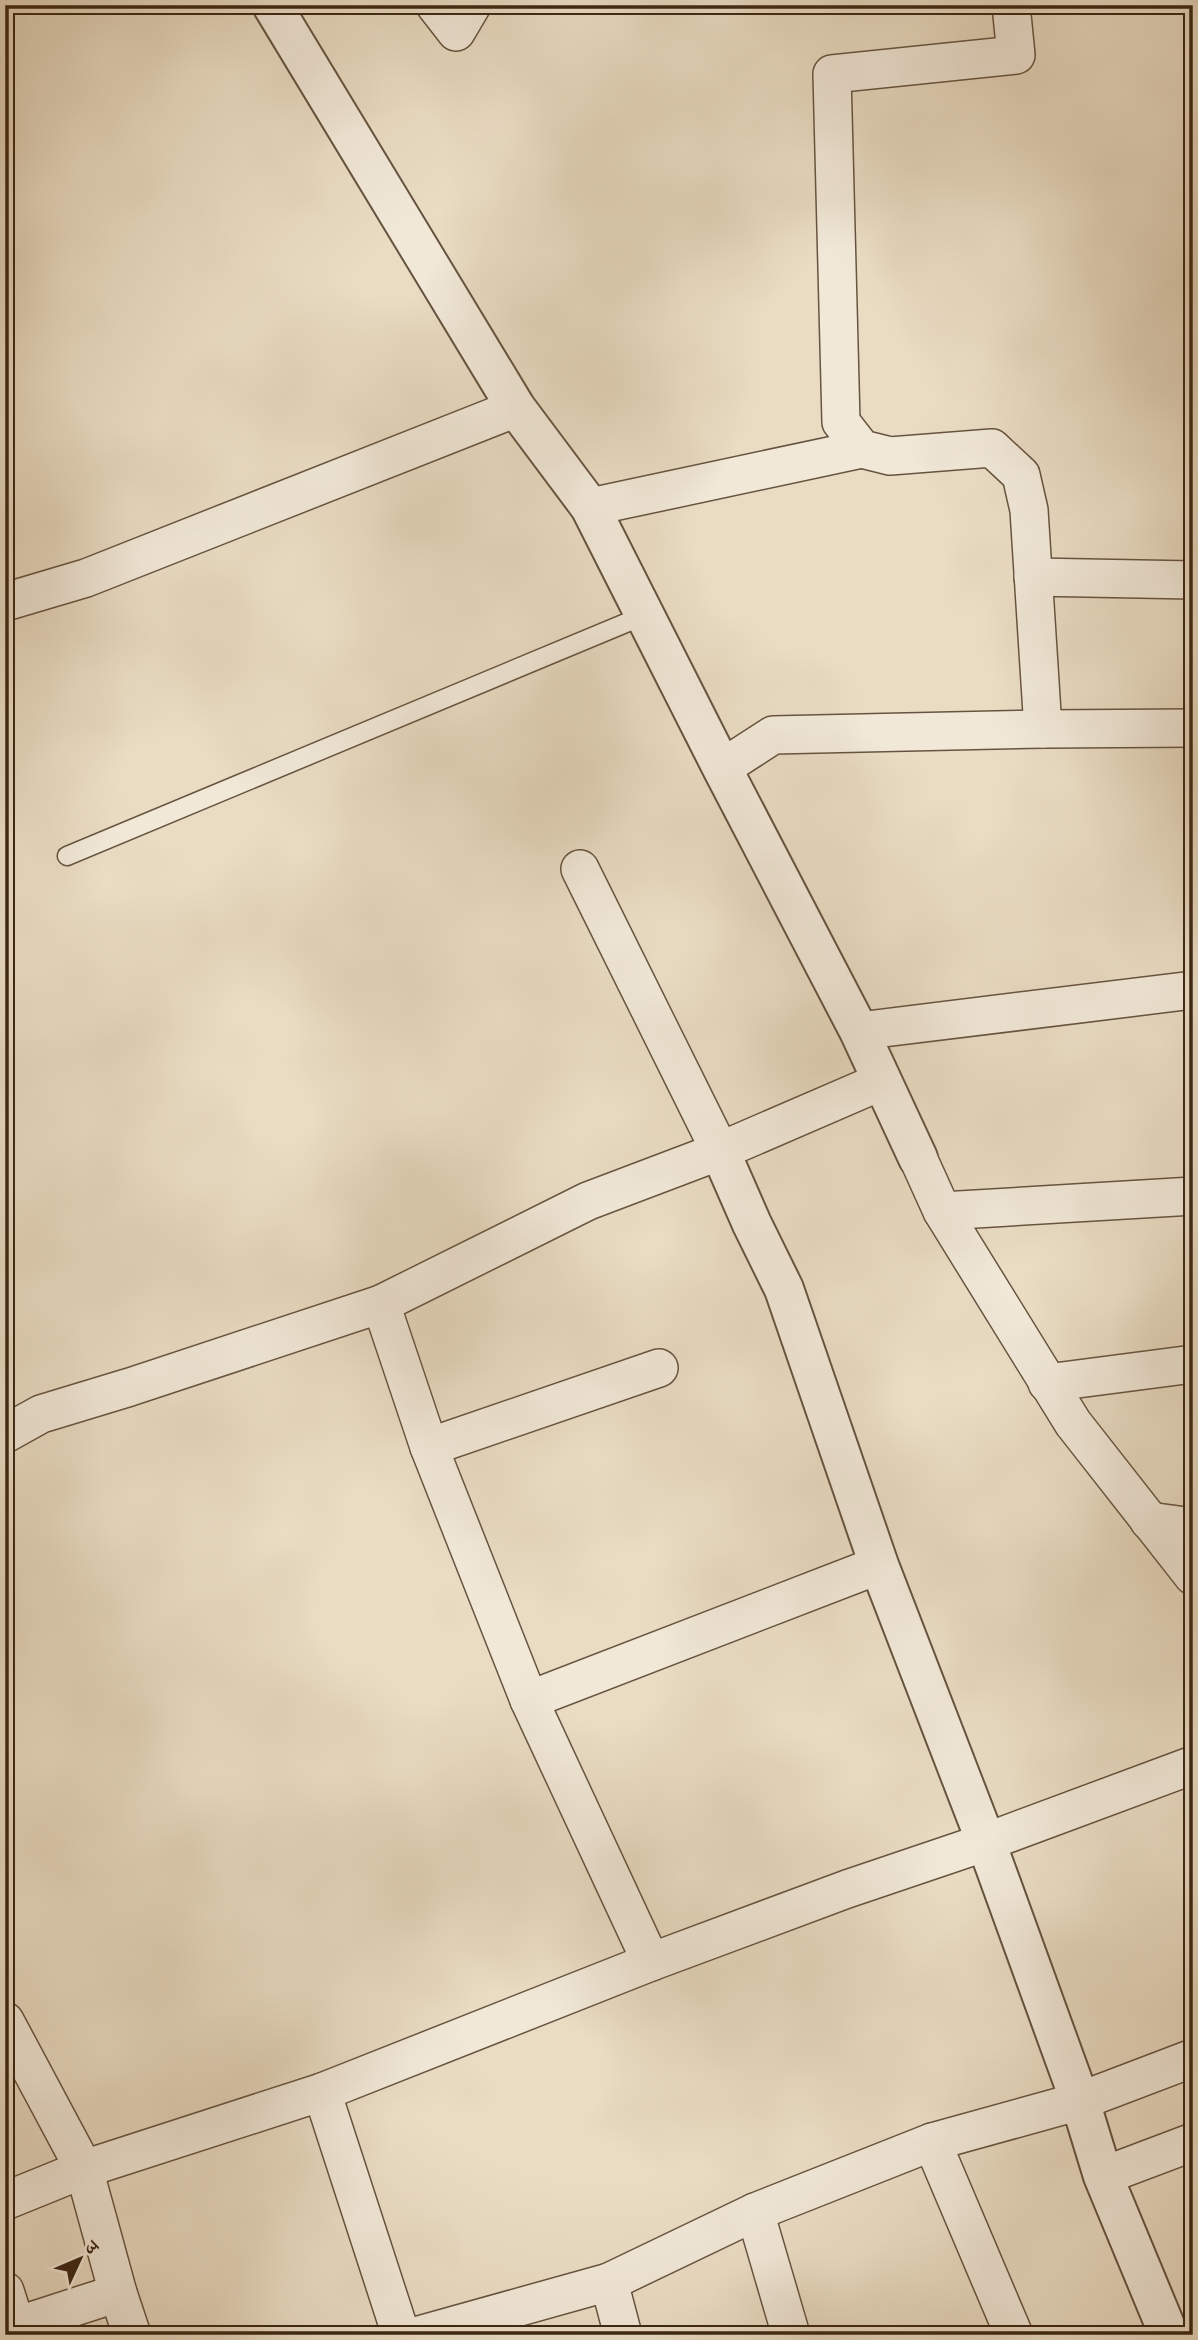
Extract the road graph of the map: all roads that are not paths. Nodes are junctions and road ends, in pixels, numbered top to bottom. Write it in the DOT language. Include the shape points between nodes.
graph roads {
  1 [pos="272,5"];
  2 [pos="435,5"];
  3 [pos="472,5"];
  4 [pos="1011,5"];
  5 [pos="516,408"];
  6 [pos="862,449"];
  7 [pos="590,507"];
  8 [pos="1033,577"];
  9 [pos="1193,580"];
  10 [pos="5,602"];
  11 [pos="645,615"];
  12 [pos="1193,728"];
  13 [pos="1043,729"];
  14 [pos="722,768"];
  15 [pos="67,856"];
  16 [pos="580,869"];
  17 [pos="1193,990"];
  18 [pos="859,1031"];
  19 [pos="882,1081"];
  20 [pos="720,1151"];
  21 [pos="918,1158"];
  22 [pos="1193,1196"];
  23 [pos="942,1210"];
  24 [pos="380,1304"];
  25 [pos="1193,1364"];
  26 [pos="659,1368"];
  27 [pos="1046,1383"];
  28 [pos="5,1434"];
  29 [pos="429,1447"];
  30 [pos="1149,1521"];
  31 [pos="1193,1527"];
  32 [pos="879,1565"];
  33 [pos="1193,1576"];
  34 [pos="529,1700"];
  35 [pos="1193,1765"];
  36 [pos="986,1842"];
  37 [pos="651,1962"];
  38 [pos="5,2021"];
  39 [pos="1193,2058"];
  40 [pos="322,2092"];
  41 [pos="1080,2101"];
  42 [pos="932,2142"];
  43 [pos="1193,2142"];
  44 [pos="84,2169"];
  45 [pos="1103,2176"];
  46 [pos="5,2201"];
  47 [pos="755,2211"];
  48 [pos="609,2282"];
  49 [pos="5,2291"];
  50 [pos="118,2292"];
  51 [pos="132,2335"];
  52 [pos="401,2335"];
  53 [pos="419,2335"];
  54 [pos="624,2335"];
  55 [pos="791,2335"];
  56 [pos="1014,2335"];
  57 [pos="1169,2335"];
  1 -- 5 [label="street"];
  2 -- 3 [label="street" via="456,32"];
  4 -- 6 [label="street" via="1016,55 832,74 841,422"];
  5 -- 7 [label="street"];
  5 -- 10 [label="street" via="86,578"];
  6 -- 7 [label="street"];
  6 -- 8 [label="street" via="890,456 992,448 1021,475 1029,510"];
  7 -- 11 [label="street"];
  8 -- 9 [label="street"];
  8 -- 13 [label="street"];
  11 -- 14 [label="street"];
  11 -- 15 [label="lane"];
  12 -- 13 [label="street"];
  13 -- 14 [label="street" via="773,734"];
  14 -- 18 [label="street"];
  16 -- 20 [label="street"];
  17 -- 18 [label="street"];
  18 -- 19 [label="street"];
  19 -- 20 [label="street"];
  19 -- 21 [label="street"];
  20 -- 24 [label="street" via="588,1202"];
  20 -- 32 [label="street" via="785,1289"];
  21 -- 23 [label="street"];
  22 -- 23 [label="street"];
  23 -- 27 [label="street"];
  24 -- 28 [label="street" via="41,1414"];
  24 -- 29 [label="street"];
  25 -- 27 [label="street"];
  26 -- 29 [label="street"];
  27 -- 30 [label="street"];
  29 -- 34 [label="street"];
  30 -- 31 [label="street"];
  30 -- 33 [label="street"];
  32 -- 34 [label="street"];
  32 -- 36 [label="street"];
  34 -- 37 [label="street"];
  35 -- 36 [label="street"];
  36 -- 37 [label="street"];
  36 -- 41 [label="street"];
  37 -- 40 [label="street"];
  38 -- 44 [label="street"];
  39 -- 41 [label="street"];
  40 -- 44 [label="street"];
  40 -- 52 [label="street"];
  41 -- 42 [label="street"];
  41 -- 45 [label="street"];
  42 -- 47 [label="street"];
  42 -- 56 [label="street"];
  43 -- 45 [label="street"];
  44 -- 46 [label="street"];
  44 -- 50 [label="street"];
  45 -- 57 [label="street"];
  47 -- 48 [label="street"];
  47 -- 55 [label="street"];
  48 -- 53 [label="street"];
  48 -- 54 [label="street"];
  49 -- 50 [label="street" via="16,2326"];
  50 -- 51 [label="street"];
}
